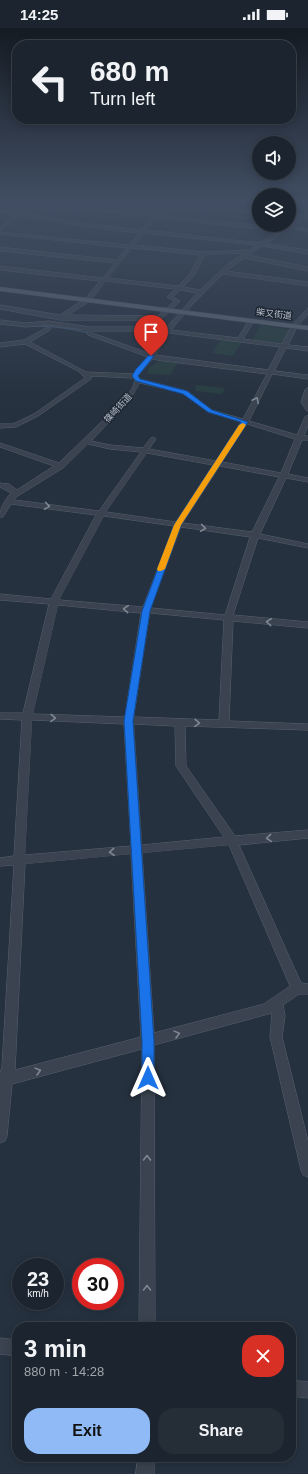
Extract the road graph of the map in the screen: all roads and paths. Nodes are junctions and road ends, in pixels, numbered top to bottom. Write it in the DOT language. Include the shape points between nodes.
graph roads {
  1 [pos="21,270"];
  2 [pos="111,270"];
  3 [pos="194,270"];
  4 [pos="222,272"];
  5 [pos="104,280"];
  6 [pos="308,284"];
  7 [pos="180,288"];
  8 [pos="0,289"];
  9 [pos="203,292"];
  10 [pos="87,300"];
  11 [pos="0,307"];
  12 [pos="167,310"];
  13 [pos="308,310"];
  14 [pos="183,312"];
  15 [pos="61,317"];
  16 [pos="251,321"];
  17 [pos="0,322"];
  18 [pos="53,324"];
  19 [pos="294,326"];
  20 [pos="0,327"];
  21 [pos="308,328"];
  22 [pos="48,329"];
  23 [pos="90,330"];
  24 [pos="167,331"];
  25 [pos="239,340"];
  26 [pos="26,342"];
  27 [pos="0,345"];
  28 [pos="284,346"];
  29 [pos="308,349"];
  30 [pos="153,355"];
  31 [pos="271,370"];
  32 [pos="85,374"];
  33 [pos="308,374"];
  34 [pos="308,377"];
  35 [pos="136,378"];
  36 [pos="308,390"];
  37 [pos="308,409"];
  38 [pos="308,417"];
  39 [pos="245,422"];
  40 [pos="0,426"];
  41 [pos="304,438"];
  42 [pos="153,439"];
  43 [pos="86,442"];
  44 [pos="0,445"];
  45 [pos="144,450"];
  46 [pos="216,464"];
  47 [pos="60,466"];
  48 [pos="283,477"];
  49 [pos="308,480"];
  50 [pos="0,485"];
  51 [pos="17,492"];
  52 [pos="8,501"];
  53 [pos="101,514"];
  54 [pos="0,515"];
  55 [pos="178,525"];
  56 [pos="255,535"];
  57 [pos="308,546"];
  58 [pos="0,597"];
  59 [pos="54,602"];
  60 [pos="146,611"];
  61 [pos="228,618"];
  62 [pos="308,625"];
  63 [pos="0,716"];
  64 [pos="27,717"];
  65 [pos="129,721"];
  66 [pos="180,723"];
  67 [pos="224,724"];
  68 [pos="308,727"];
  69 [pos="308,834"];
  70 [pos="232,841"];
  71 [pos="137,850"];
  72 [pos="18,860"];
  73 [pos="0,862"];
  74 [pos="302,988"];
  75 [pos="276,1003"];
  76 [pos="148,1041"];
  77 [pos="3,1080"];
  78 [pos="0,1136"];
  79 [pos="308,1170"];
  80 [pos="147,1322"];
  81 [pos="0,1346"];
  82 [pos="12,1347"];
  83 [pos="296,1389"];
  84 [pos="308,1390"];
  85 [pos="146,1462"];
  86 [pos="145,1474"];
  1 -- 5 [label="street"];
  2 -- 5 [label="street"];
  3 -- 7 [label="street"];
  4 -- 6 [label="street"];
  4 -- 9 [label="street, 篠崎街道"];
  5 -- 7 [label="street"];
  5 -- 10 [label="street"];
  7 -- 9 [label="street"];
  7 -- 12 [label="street" via="170,297 177,301"];
  8 -- 10 [label="main road, 柴又街道"];
  9 -- 14 [label="street, 篠崎街道"];
  10 -- 12 [label="main road, 柴又街道"];
  10 -- 15 [label="street"];
  11 -- 15 [label="street"];
  12 -- 14 [label="main road, 柴又街道"];
  12 -- 15 [label="street" via="160,318"];
  13 -- 19 [label="street"];
  14 -- 16 [label="main road, 柴又街道"];
  14 -- 24 [label="street, 篠崎街道"];
  15 -- 18 [label="street"];
  16 -- 19 [label="main road, 柴又街道"];
  16 -- 25 [label="street"];
  17 -- 18 [label="street" via="26,325"];
  18 -- 23 [label="street"];
  19 -- 21 [label="main road, 柴又街道"];
  19 -- 28 [label="street"];
  20 -- 22 [label="street"];
  22 -- 23 [label="street" via="84,333"];
  22 -- 26 [label="street"];
  23 -- 24 [label="street"];
  23 -- 30 [label="street" via="111,342"];
  24 -- 25 [label="street"];
  24 -- 30 [label="street, 篠崎街道"];
  25 -- 28 [label="street"];
  26 -- 27 [label="street"];
  26 -- 32 [label="street"];
  28 -- 29 [label="street"];
  28 -- 31 [label="street"];
  30 -- 31 [label="street" via="156,358 179,362"];
  30 -- 35 [label="street, 篠崎街道" via="138,370"];
  31 -- 33 [label="street"];
  31 -- 34 [label="street"];
  39 -- 31 [label="street, one-way"];
  32 -- 35 [label="street"];
  32 -- 40 [label="street" via="89,378 36,415 14,426"];
  35 -- 39 [label="street" via="185,392 210,411"];
  35 -- 43 [label="street, 篠崎街道" via="136,387 127,400"];
  36 -- 37 [label="street" via="304,402"];
  38 -- 41 [label="street"];
  39 -- 41 [label="street"];
  39 -- 46 [label="street"];
  41 -- 48 [label="street"];
  42 -- 45 [label="street"];
  43 -- 45 [label="street"];
  43 -- 47 [label="street, 篠崎街道"];
  44 -- 47 [label="street"];
  45 -- 46 [label="street"];
  45 -- 53 [label="street"];
  46 -- 48 [label="street"];
  46 -- 55 [label="street"];
  47 -- 51 [label="street, 篠崎街道"];
  48 -- 49 [label="street"];
  48 -- 56 [label="street"];
  50 -- 51 [label="street"];
  51 -- 52 [label="street, 篠崎街道"];
  52 -- 53 [label="street, one-way"];
  52 -- 54 [label="street, 篠崎街道"];
  53 -- 55 [label="street"];
  53 -- 59 [label="street"];
  55 -- 56 [label="street, one-way"];
  55 -- 60 [label="street"];
  56 -- 57 [label="street"];
  56 -- 61 [label="street"];
  58 -- 59 [label="street"];
  60 -- 59 [label="street, one-way"];
  59 -- 64 [label="street"];
  60 -- 61 [label="street"];
  60 -- 65 [label="street"];
  62 -- 61 [label="street, one-way"];
  61 -- 67 [label="street"];
  63 -- 64 [label="street"];
  64 -- 65 [label="street, one-way"];
  64 -- 72 [label="street"];
  65 -- 66 [label="street"];
  65 -- 71 [label="street"];
  66 -- 67 [label="street, one-way"];
  66 -- 70 [label="street" via="181,766"];
  67 -- 68 [label="street"];
  69 -- 70 [label="street, one-way"];
  70 -- 71 [label="street"];
  70 -- 74 [label="street"];
  71 -- 72 [label="street, one-way"];
  71 -- 76 [label="street"];
  72 -- 73 [label="street"];
  72 -- 77 [label="street" via="9,1066"];
  74 -- 75 [label="street"];
  76 -- 75 [label="street, one-way" via="267,1009"];
  75 -- 79 [label="street" via="279,1016 276,1037"];
  77 -- 76 [label="street, one-way"];
  80 -- 76 [label="street, one-way"];
  77 -- 78 [label="street"];
  81 -- 82 [label="street"];
  83 -- 84 [label="street"];
  85 -- 86 [label="street"];
}
